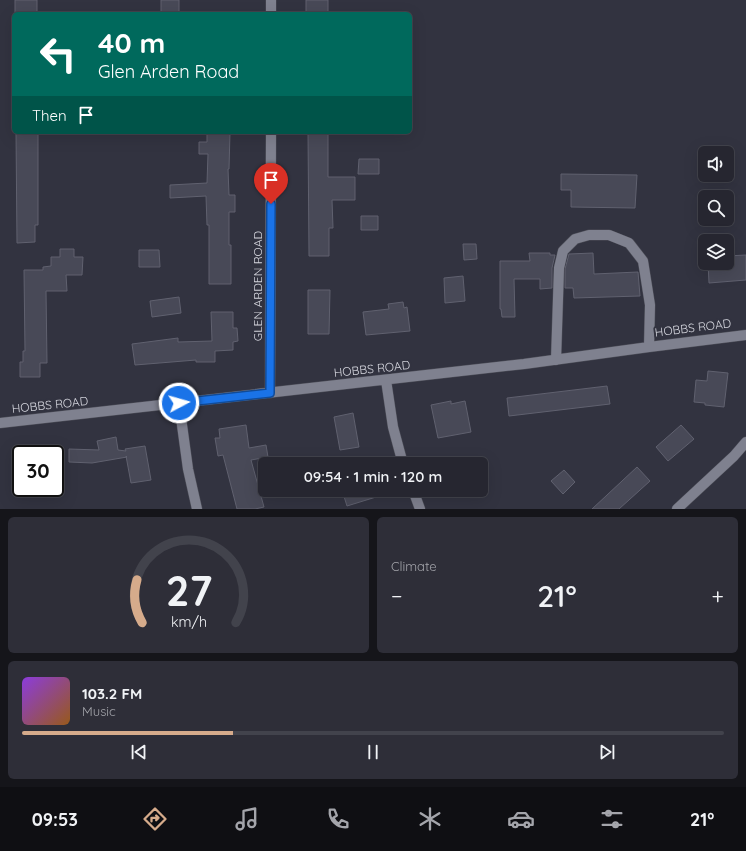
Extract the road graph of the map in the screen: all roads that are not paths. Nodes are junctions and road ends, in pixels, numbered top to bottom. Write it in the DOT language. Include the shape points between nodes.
graph roads {
  1 [pos="271,0"];
  2 [pos="271,12"];
  3 [pos="271,134"];
  4 [pos="746,335"];
  5 [pos="649,347"];
  6 [pos="556,360"];
  7 [pos="386,380"];
  8 [pos="270,393"];
  9 [pos="179,403"];
  10 [pos="0,423"];
  11 [pos="746,442"];
  12 [pos="402,457"];
  13 [pos="416,497"];
  14 [pos="196,509"];
  15 [pos="420,509"];
  16 [pos="677,509"];
  1 -- 2 [label="street"];
  3 -- 8 [label="street, GLEN ARDEN ROAD"];
  4 -- 5 [label="street, HOBBS ROAD"];
  5 -- 6 [label="street, HOBBS ROAD"];
  5 -- 6 [label="street" via="650,305 643,261 630,243 610,235 590,236 575,239 563,251 559,268"];
  6 -- 7 [label="street, HOBBS ROAD"];
  7 -- 8 [label="street, HOBBS ROAD"];
  7 -- 12 [label="street" via="393,427"];
  8 -- 9 [label="street, HOBBS ROAD"];
  9 -- 10 [label="street, HOBBS ROAD"];
  9 -- 14 [label="street"];
  11 -- 16 [label="street"];
  13 -- 15 [label="street"];
}
